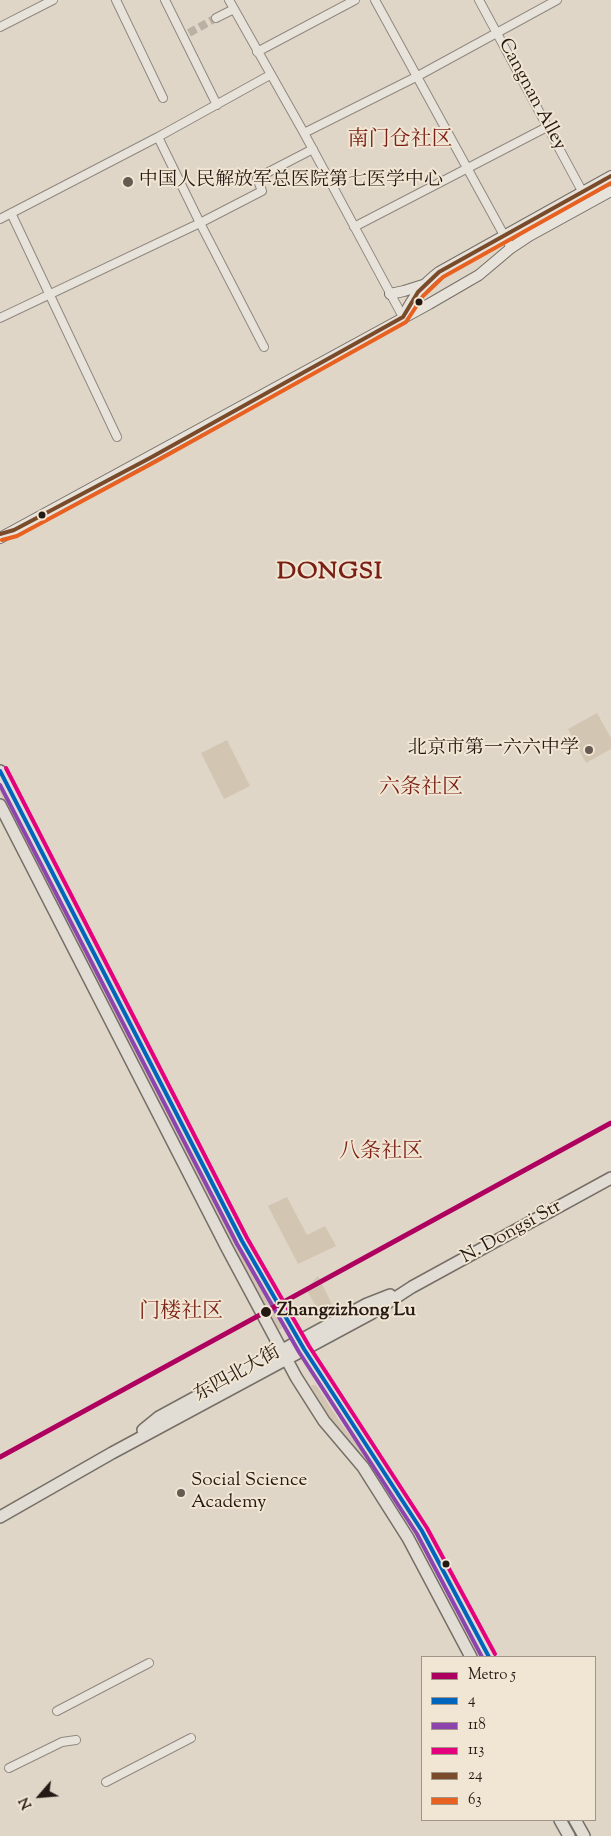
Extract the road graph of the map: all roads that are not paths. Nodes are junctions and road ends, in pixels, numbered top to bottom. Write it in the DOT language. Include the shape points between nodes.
graph roads {
  1 [pos="53,0"];
  2 [pos="116,0"];
  3 [pos="165,0"];
  4 [pos="229,0"];
  5 [pos="355,0"];
  6 [pos="375,0"];
  7 [pos="479,0"];
  8 [pos="557,0"];
  9 [pos="234,9"];
  10 [pos="216,18"];
  11 [pos="0,27"];
  12 [pos="497,32"];
  13 [pos="257,52"];
  14 [pos="270,75"];
  15 [pos="416,77"];
  16 [pos="163,98"];
  17 [pos="217,105"];
  18 [pos="547,127"];
  19 [pos="304,133"];
  20 [pos="158,137"];
  21 [pos="313,150"];
  22 [pos="466,169"];
  23 [pos="611,176"];
  24 [pos="582,191"];
  25 [pos="611,191"];
  26 [pos="12,213"];
  27 [pos="0,219"];
  28 [pos="200,223"];
  29 [pos="354,227"];
  30 [pos="503,235"];
  31 [pos="511,248"];
  32 [pos="424,284"];
  33 [pos="50,294"];
  34 [pos="390,294"];
  35 [pos="0,318"];
  36 [pos="403,318"];
  37 [pos="264,347"];
  38 [pos="118,437"];
  39 [pos="0,536"];
  40 [pos="0,771"];
  41 [pos="0,805"];
  42 [pos="611,1178"];
  43 [pos="412,1287"];
  44 [pos="302,1345"];
  45 [pos="285,1355"];
  46 [pos="0,1517"];
  47 [pos="470,1656"];
  48 [pos="487,1656"];
  49 [pos="149,1663"];
  50 [pos="57,1711"];
  51 [pos="191,1738"];
  52 [pos="76,1740"];
  53 [pos="9,1768"];
  54 [pos="106,1782"];
  55 [pos="560,1821"];
  56 [pos="576,1821"];
  57 [pos="568,1836"];
  58 [pos="584,1836"];
  1 -- 11 [label="street"];
  2 -- 16 [label="street"];
  3 -- 17 [label="street" via="187,34"];
  4 -- 9 [label="street"];
  5 -- 13 [label="street"];
  6 -- 15 [label="street"];
  7 -- 12 [label="street, Cangnan Alley"];
  8 -- 12 [label="street"];
  9 -- 10 [label="street"];
  9 -- 13 [label="street"];
  12 -- 15 [label="street"];
  12 -- 18 [label="street, Cangnan Alley"];
  13 -- 14 [label="street"];
  14 -- 17 [label="street"];
  14 -- 19 [label="street"];
  15 -- 19 [label="street"];
  15 -- 22 [label="street"];
  17 -- 20 [label="street"];
  18 -- 22 [label="street"];
  18 -- 24 [label="street, Cangnan Alley"];
  19 -- 21 [label="street"];
  20 -- 26 [label="street"];
  20 -- 28 [label="street"];
  21 -- 28 [label="street" via="257,178 262,191"];
  21 -- 29 [label="street"];
  22 -- 29 [label="street"];
  22 -- 30 [label="street"];
  23 -- 24 [label="main road"];
  24 -- 30 [label="main road"];
  25 -- 31 [label="main road"];
  26 -- 27 [label="street"];
  26 -- 33 [label="street"];
  28 -- 33 [label="street"];
  28 -- 37 [label="street"];
  29 -- 34 [label="street"];
  30 -- 31 [label="street"];
  30 -- 32 [label="main road"];
  31 -- 36 [label="main road" via="479,275"];
  32 -- 34 [label="main road"];
  32 -- 36 [label="main road" via="413,297"];
  33 -- 35 [label="street"];
  33 -- 38 [label="street"];
  34 -- 36 [label="street"];
  36 -- 39 [label="main road"];
  40 -- 44 [label="main road" via="238,1232"];
  41 -- 45 [label="main road"];
  42 -- 43 [label="main road, N. Dongsi Str"];
  43 -- 44 [label="main road, 东四北大街" via="372,1312"];
  44 -- 45 [label="main road, 东四北大街"];
  44 -- 48 [label="main road" via="422,1531"];
  45 -- 46 [label="main road, 东四北大街"];
  45 -- 47 [label="main road" via="324,1421 363,1467 408,1538"];
  49 -- 50 [label="street"];
  51 -- 54 [label="street"];
  52 -- 53 [label="street" via="62,1742"];
  55 -- 57 [label="main road"];
  56 -- 58 [label="main road"];
}
